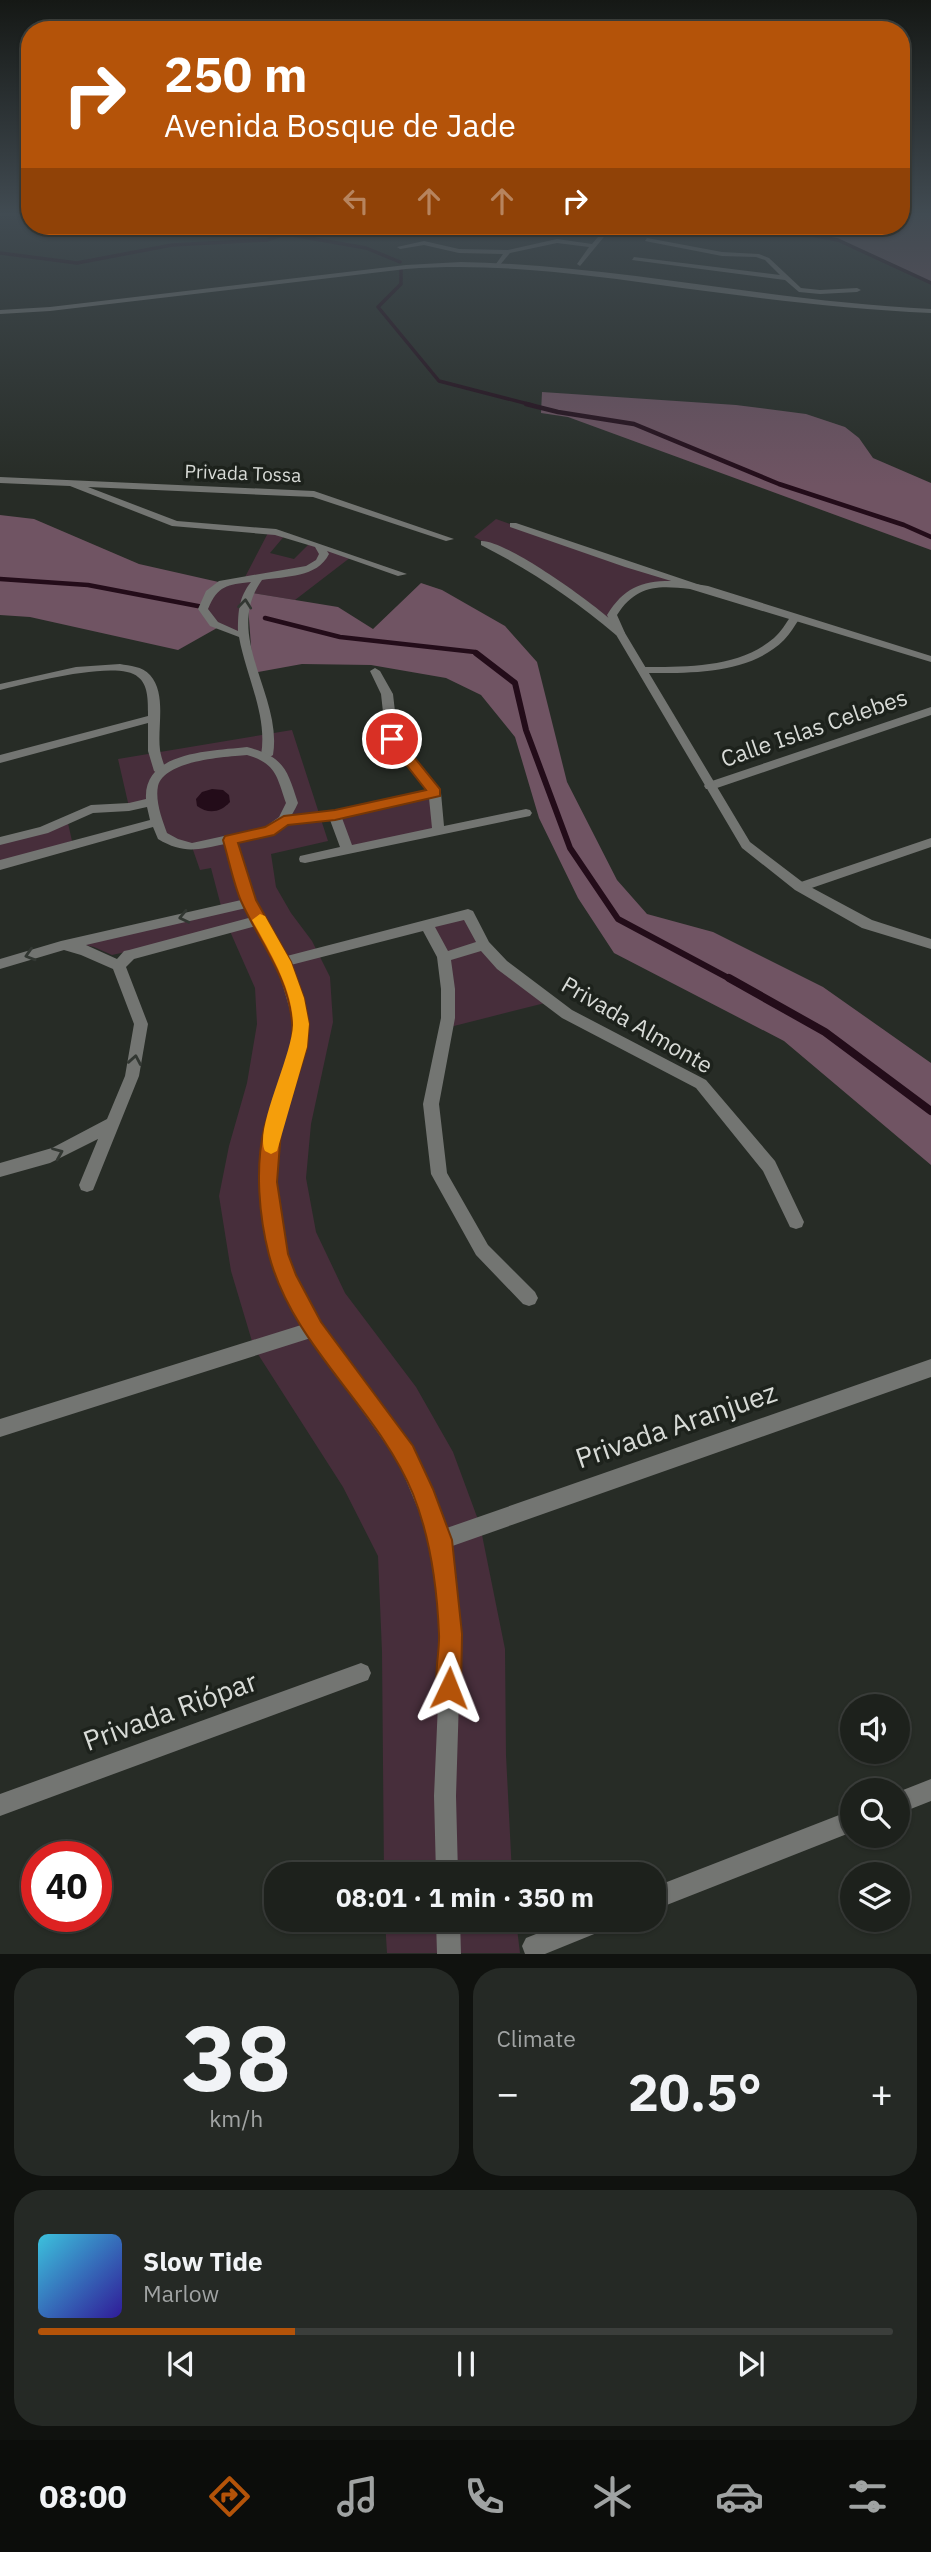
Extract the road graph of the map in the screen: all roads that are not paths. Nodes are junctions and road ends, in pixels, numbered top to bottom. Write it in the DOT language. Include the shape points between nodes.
graph roads {
  1 [pos="91,304"];
  2 [pos="826,304"];
  3 [pos="931,311"];
  4 [pos="0,312"];
  5 [pos="0,480"];
  6 [pos="71,483"];
  7 [pos="513,525"];
  8 [pos="449,539"];
  9 [pos="484,543"];
  10 [pos="318,545"];
  11 [pos="401,575"];
  12 [pos="259,577"];
  13 [pos="704,588"];
  14 [pos="795,618"];
  15 [pos="620,633"];
  16 [pos="243,635"];
  17 [pos="931,659"];
  18 [pos="642,670"];
  19 [pos="375,671"];
  20 [pos="3,685"];
  21 [pos="931,711"];
  22 [pos="153,718"];
  23 [pos="267,755"];
  24 [pos="0,760"];
  25 [pos="160,771"];
  26 [pos="710,786"];
  27 [pos="435,793"];
  28 [pos="153,802"];
  29 [pos="526,814"];
  30 [pos="335,815"];
  31 [pos="284,820"];
  32 [pos="157,822"];
  33 [pos="43,830"];
  34 [pos="438,830"];
  35 [pos="230,840"];
  36 [pos="0,841"];
  37 [pos="931,842"];
  38 [pos="53,849"];
  39 [pos="347,850"];
  40 [pos="305,859"];
  41 [pos="0,864"];
  42 [pos="800,887"];
  43 [pos="250,903"];
  44 [pos="260,920"];
  45 [pos="427,925"];
  46 [pos="931,944"];
  47 [pos="61,946"];
  48 [pos="484,946"];
  49 [pos="444,957"];
  50 [pos="283,962"];
  51 [pos="0,964"];
  52 [pos="119,966"];
  53 [pos="111,1124"];
  54 [pos="0,1170"];
  55 [pos="87,1185"];
  56 [pos="796,1222"];
  57 [pos="529,1298"];
  58 [pos="314,1329"];
  59 [pos="931,1368"];
  60 [pos="0,1428"];
  61 [pos="441,1540"];
  62 [pos="361,1673"];
  63 [pos="931,1790"];
  64 [pos="910,1798"];
  65 [pos="0,1805"];
  66 [pos="840,1826"];
  67 [pos="447,1862"];
  68 [pos="666,1894"];
  69 [pos="448,1932"];
  70 [pos="570,1932"];
  71 [pos="534,1946"];
  72 [pos="449,1954"];
  1 -- 4 [label="street"];
  2 -- 3 [label="street"];
  5 -- 6 [label="street, Privada Tossa"];
  6 -- 8 [label="street, Privada Tossa" via="314,494"];
  6 -- 10 [label="street, Privada Tossa" via="175,524 276,532"];
  7 -- 13 [label="street"];
  9 -- 15 [label="street" via="538,569 582,598"];
  10 -- 11 [label="street, Privada Tossa"];
  10 -- 12 [label="street" via="324,554 309,569"];
  16 -- 12 [label="street, one-way" via="247,592"];
  12 -- 16 [label="street" via="223,583 206,600 206,618 217,628"];
  13 -- 14 [label="street"];
  13 -- 15 [label="street" via="673,583 643,586 621,598 612,615"];
  14 -- 17 [label="street"];
  14 -- 18 [label="street" via="778,640 743,659 695,670"];
  15 -- 18 [label="street"];
  16 -- 23 [label="street" via="269,734"];
  18 -- 26 [label="street"];
  19 -- 27 [label="street" via="387,694 392,739"];
  20 -- 22 [label="street" via="111,666 134,667 146,677"];
  21 -- 26 [label="street, Calle Islas Celebes"];
  22 -- 24 [label="street"];
  22 -- 25 [label="street"];
  23 -- 25 [label="street" via="247,751 178,762"];
  23 -- 31 [label="street" via="278,763 292,803"];
  25 -- 28 [label="street" via="152,783"];
  26 -- 42 [label="street" via="746,845"];
  27 -- 30 [label="street"];
  27 -- 34 [label="street"];
  28 -- 32 [label="street"];
  28 -- 33 [label="street"];
  29 -- 34 [label="street"];
  30 -- 31 [label="street"];
  30 -- 39 [label="street"];
  31 -- 35 [label="street" via="269,831"];
  32 -- 35 [label="street" via="162,836 174,843 192,847"];
  32 -- 38 [label="street"];
  33 -- 36 [label="street"];
  33 -- 38 [label="street"];
  34 -- 39 [label="street"];
  35 -- 43 [label="street"];
  37 -- 42 [label="street"];
  38 -- 41 [label="street"];
  39 -- 40 [label="street"];
  42 -- 46 [label="street" via="867,924"];
  43 -- 44 [label="street"];
  43 -- 47 [label="street, one-way"];
  44 -- 50 [label="street"];
  44 -- 52 [label="street" via="129,954"];
  45 -- 48 [label="street, Privada Almonte" via="468,914"];
  45 -- 49 [label="street"];
  45 -- 50 [label="street, Privada Almonte"];
  47 -- 51 [label="street, one-way"];
  47 -- 52 [label="street" via="84,950"];
  48 -- 49 [label="street"];
  48 -- 56 [label="street, Privada Almonte" via="567,1014 701,1084 769,1166"];
  49 -- 57 [label="street" via="448,1018 431,1104 439,1174 482,1250"];
  50 -- 58 [label="street" via="301,1024 272,1131 268,1182 278,1254"];
  53 -- 52 [label="street, one-way" via="132,1076 141,1024"];
  54 -- 53 [label="street, one-way" via="32,1164"];
  53 -- 55 [label="street"];
  58 -- 60 [label="street"];
  58 -- 61 [label="street" via="405,1454"];
  59 -- 61 [label="street, Privada Aranjuez"];
  61 -- 67 [label="street" via="451,1634"];
  62 -- 65 [label="street, Privada Riópar"];
  63 -- 64 [label="street"];
  66 -- 68 [label="street"];
  69 -- 72 [label="street"];
  70 -- 71 [label="street"];
}
